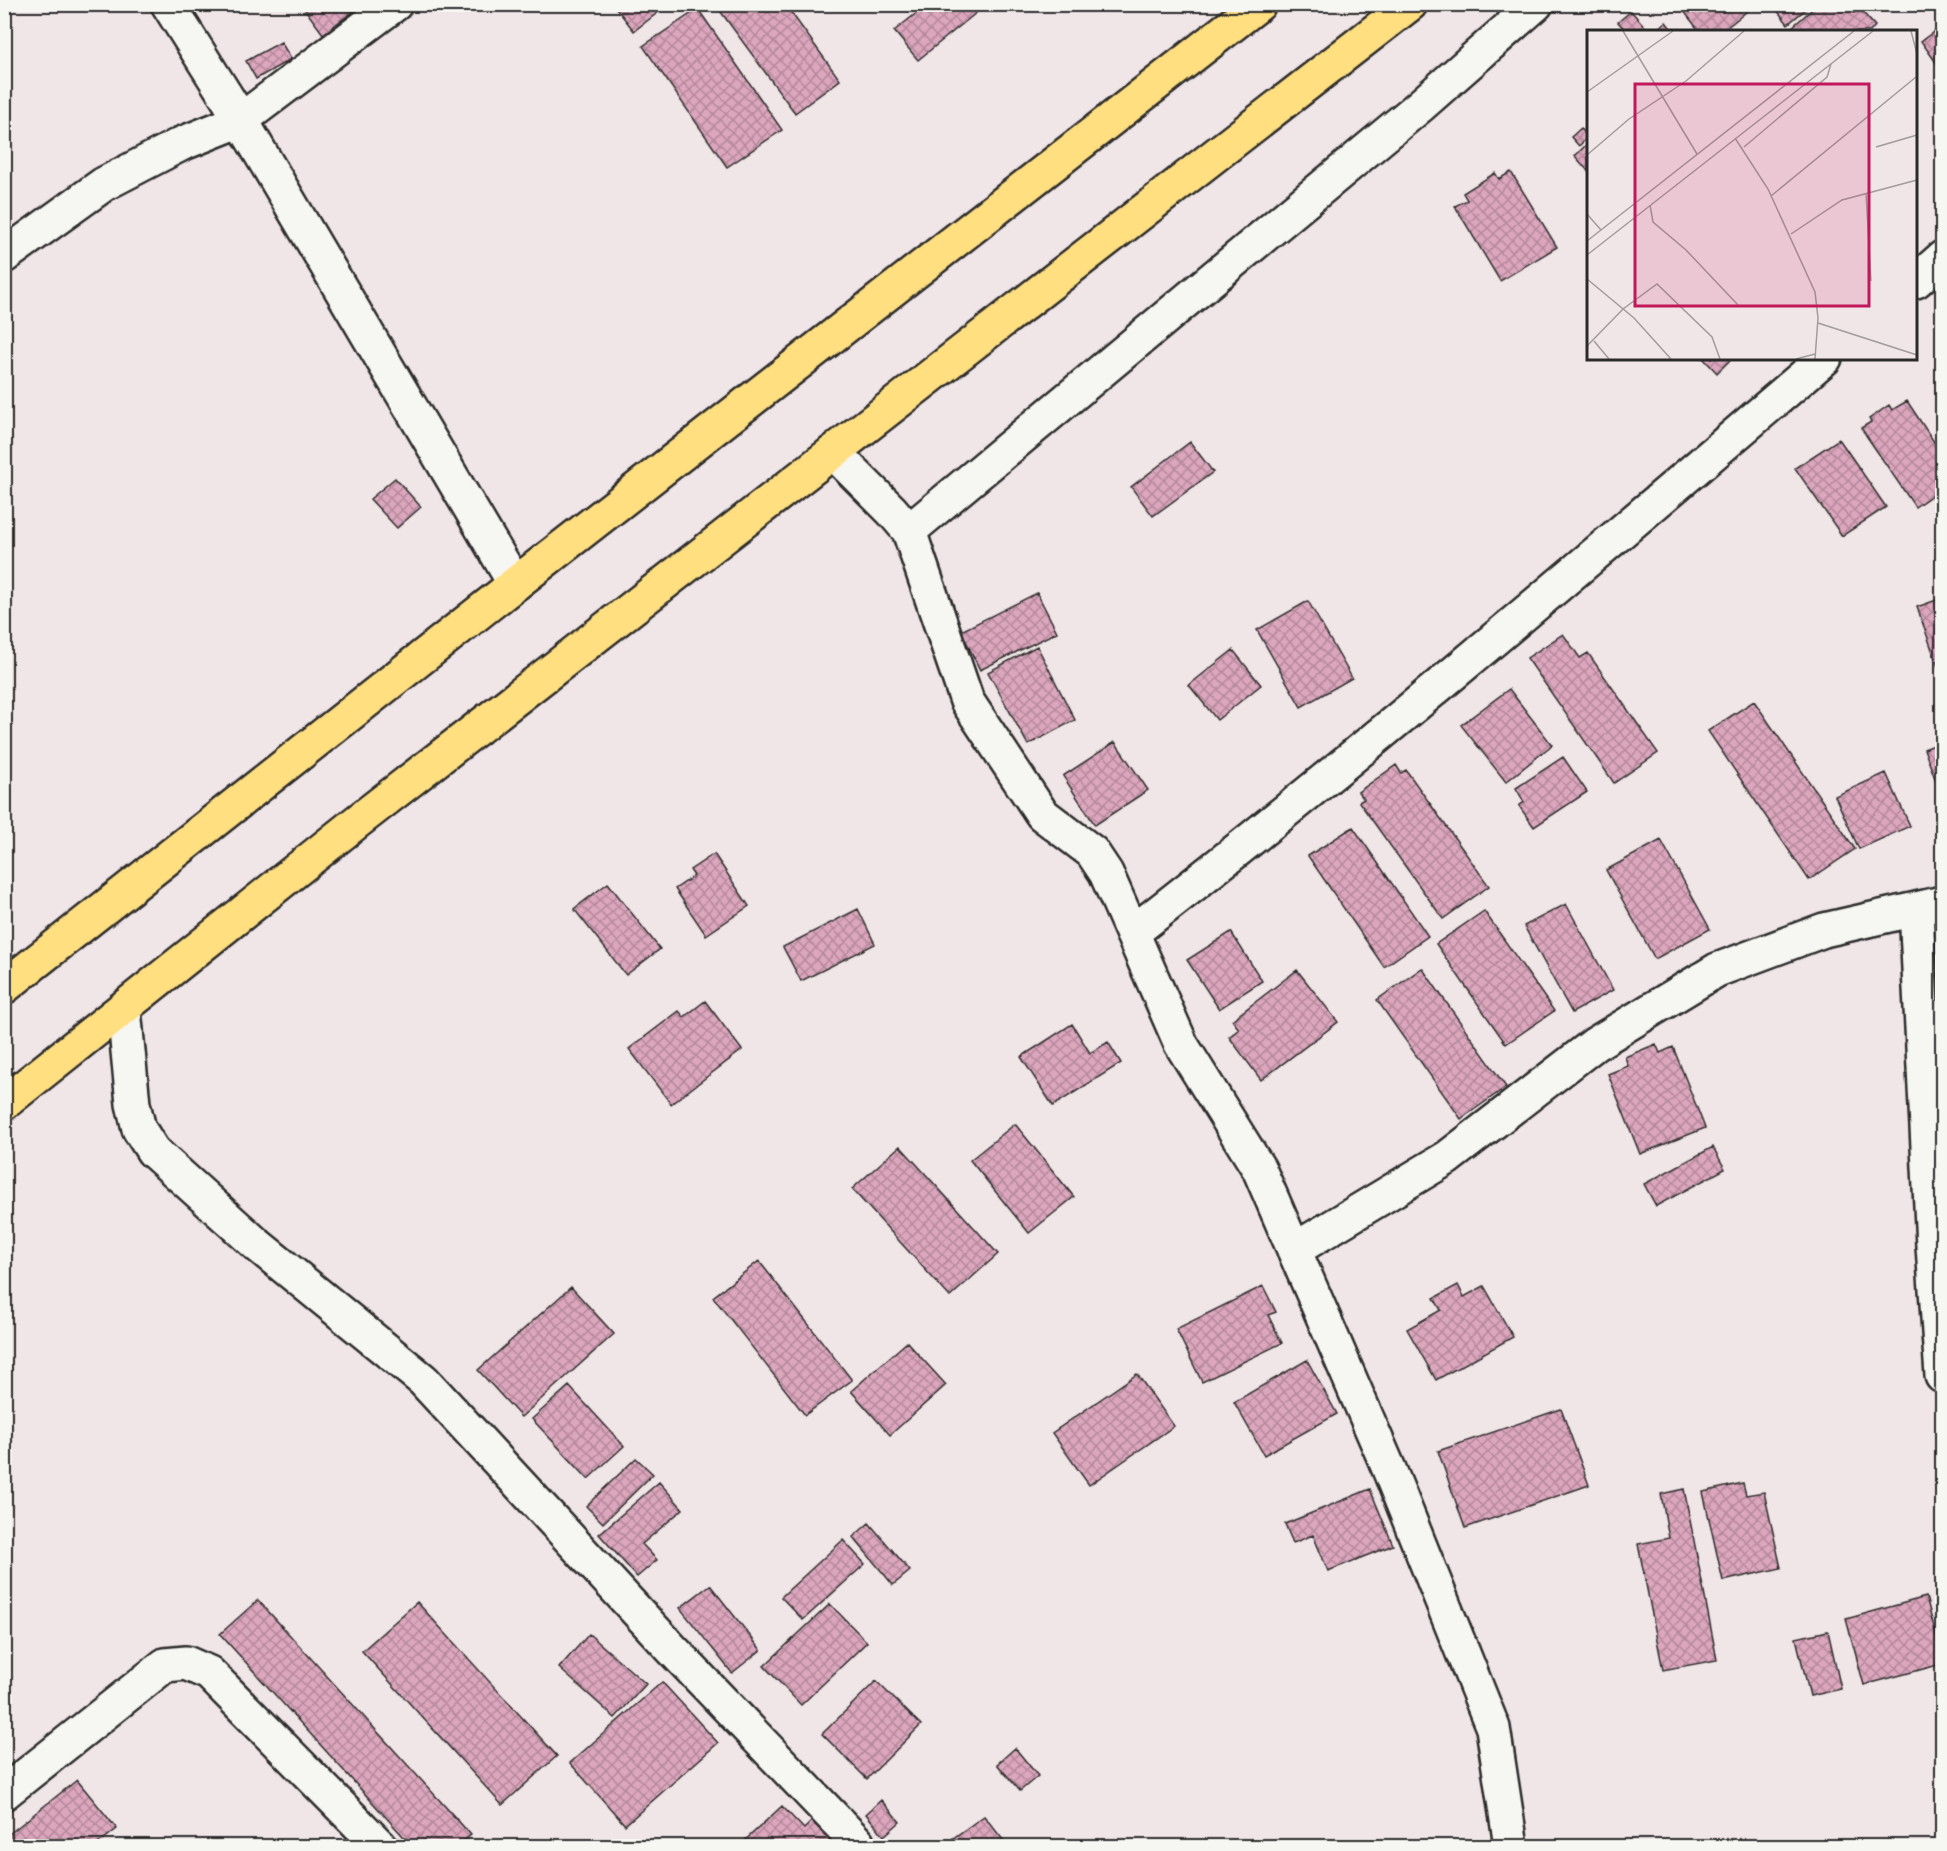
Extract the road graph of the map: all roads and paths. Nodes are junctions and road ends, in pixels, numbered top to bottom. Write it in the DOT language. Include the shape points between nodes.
graph roads {
  1 [pos="168,4"];
  2 [pos="395,4"];
  3 [pos="1259,4"];
  4 [pos="1410,4"];
  5 [pos="1536,4"];
  6 [pos="241,120"];
  7 [pos="4,256"];
  8 [pos="1942,258"];
  9 [pos="1917,280"];
  10 [pos="1823,360"];
  11 [pos="833,452"];
  12 [pos="909,531"];
  13 [pos="515,584"];
  14 [pos="1929,906"];
  15 [pos="1132,933"];
  16 [pos="4,987"];
  17 [pos="124,1009"];
  18 [pos="4,1103"];
  19 [pos="1294,1250"];
  20 [pos="1942,1376"];
  21 [pos="4,1793"];
  22 [pos="857,1842"];
  23 [pos="380,1846"];
  24 [pos="1511,1846"];
  1 -- 6 [label="street"];
  2 -- 6 [label="street"];
  3 -- 13 [label="highway"];
  4 -- 11 [label="highway"];
  5 -- 12 [label="street" via="1420,106"];
  6 -- 7 [label="street" via="181,144 104,184"];
  6 -- 13 [label="street"];
  8 -- 9 [label="street"];
  10 -- 15 [label="street" via="1256,836"];
  11 -- 12 [label="street"];
  11 -- 17 [label="highway" via="358,821"];
  12 -- 15 [label="street" via="967,701 1042,814 1092,852 1106,873"];
  13 -- 16 [label="highway"];
  14 -- 19 [label="street" via="1824,930 1717,970 1595,1044 1447,1158"];
  14 -- 20 [label="street" via="1933,1246"];
  15 -- 19 [label="street" via="1181,1044 1259,1169"];
  17 -- 18 [label="highway"];
  17 -- 22 [label="street" via="133,1104 139,1129 153,1150 255,1243 423,1380"];
  19 -- 24 [label="street" via="1389,1469 1493,1728"];
  21 -- 23 [label="street" via="165,1665 186,1663 209,1673"];
}
